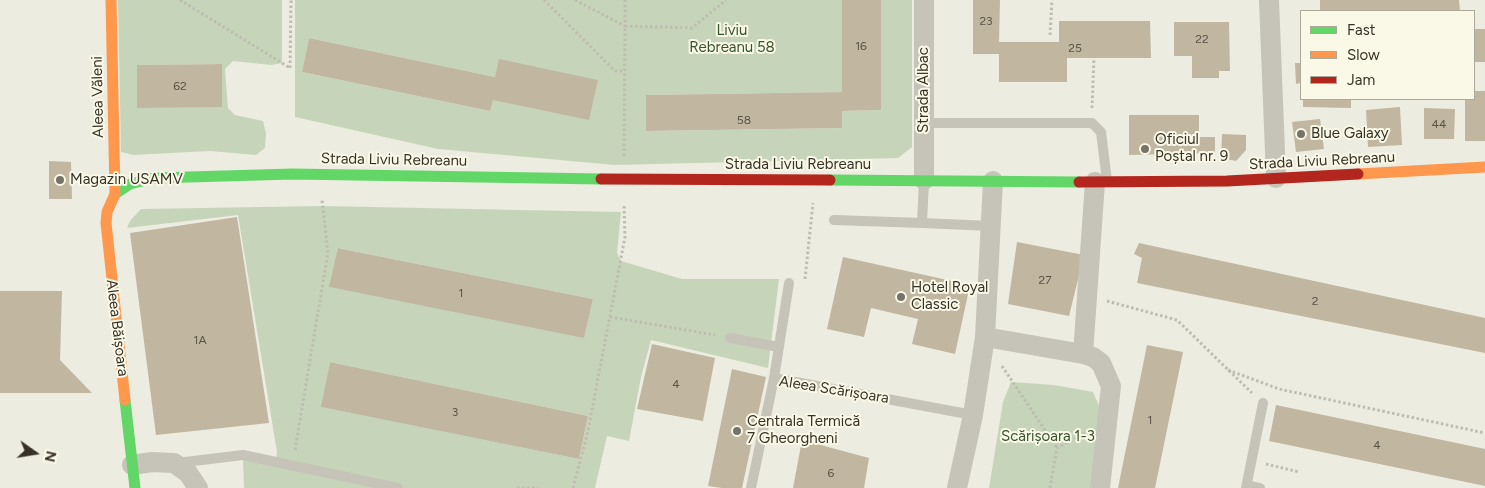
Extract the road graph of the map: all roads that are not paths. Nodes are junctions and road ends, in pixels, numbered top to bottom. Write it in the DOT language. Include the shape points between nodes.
graph roads {
  1 [pos="111,0"];
  2 [pos="924,0"];
  3 [pos="1270,0"];
  4 [pos="924,122"];
  5 [pos="1485,167"];
  6 [pos="1276,178"];
  7 [pos="924,180"];
  8 [pos="993,181"];
  9 [pos="1101,182"];
  10 [pos="115,194"];
  11 [pos="834,220"];
  12 [pos="922,223"];
  13 [pos="991,226"];
  14 [pos="789,283"];
  15 [pos="985,337"];
  16 [pos="730,338"];
  17 [pos="779,347"];
  18 [pos="1083,354"];
  19 [pos="774,378"];
  20 [pos="1263,403"];
  21 [pos="973,415"];
  22 [pos="174,463"];
  23 [pos="132,465"];
  24 [pos="1246,487"];
  25 [pos="135,488"];
  26 [pos="198,488"];
  27 [pos="398,488"];
  28 [pos="751,488"];
  29 [pos="957,488"];
  30 [pos="1100,488"];
  31 [pos="1260,488"];
  1 -- 10 [label="street, Aleea Văleni"];
  2 -- 4 [label="street, Strada Albac"];
  3 -- 6 [label="street"];
  4 -- 7 [label="street, Strada Albac"];
  4 -- 9 [label="lane" via="1092,124 1101,132"];
  5 -- 6 [label="street, Strada Liviu Rebreanu"];
  6 -- 9 [label="street, Strada Liviu Rebreanu"];
  7 -- 8 [label="street, Strada Liviu Rebreanu"];
  7 -- 10 [label="street, Strada Liviu Rebreanu" via="293,174 154,178 130,184"];
  7 -- 12 [label="lane"];
  8 -- 9 [label="street, Strada Liviu Rebreanu"];
  8 -- 13 [label="street"];
  9 -- 18 [label="street"];
  10 -- 23 [label="street, Aleea Băișoara" via="106,223"];
  11 -- 12 [label="lane"];
  12 -- 13 [label="lane"];
  13 -- 15 [label="street"];
  14 -- 17 [label="lane"];
  15 -- 18 [label="street"];
  15 -- 21 [label="street"];
  16 -- 17 [label="lane"];
  17 -- 19 [label="lane"];
  18 -- 30 [label="street" via="1102,363 1110,386"];
  19 -- 21 [label="lane, Aleea Scărișoara"];
  19 -- 28 [label="lane, Aleea Scărișoara"];
  20 -- 24 [label="lane"];
  21 -- 29 [label="street"];
  22 -- 23 [label="street"];
  22 -- 26 [label="street"];
  22 -- 27 [label="lane" via="243,455"];
  23 -- 25 [label="street, Aleea Băișoara"];
  24 -- 31 [label="lane"];
}
